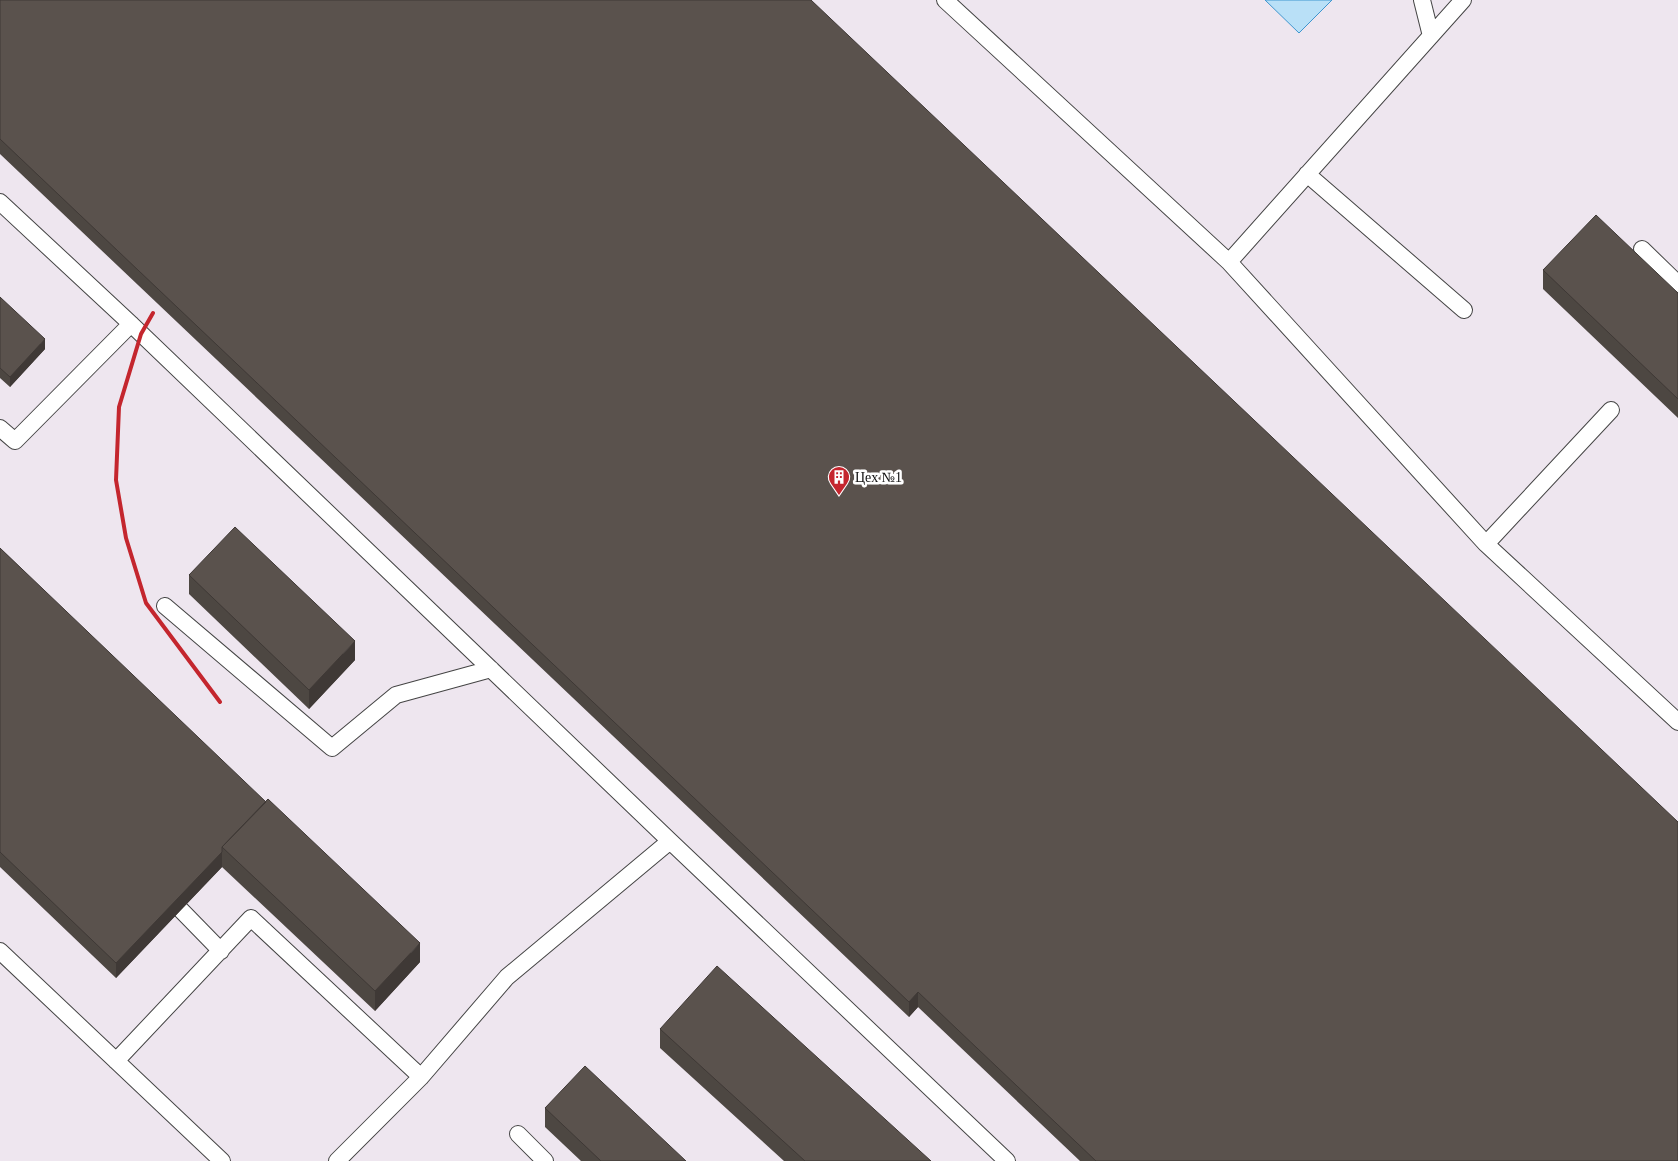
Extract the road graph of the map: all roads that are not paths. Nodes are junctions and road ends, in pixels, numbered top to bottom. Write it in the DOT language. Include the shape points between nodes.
graph roads {
  1 [pos="945,0"];
  2 [pos="1422,0"];
  3 [pos="1463,0"];
  4 [pos="1431,36"];
  5 [pos="1307,174"];
  6 [pos="0,202"];
  7 [pos="1642,249"];
  8 [pos="1229,262"];
  9 [pos="1678,284"];
  10 [pos="1464,310"];
  11 [pos="131,324"];
  12 [pos="1611,410"];
  13 [pos="0,428"];
  14 [pos="1486,544"];
  15 [pos="165,606"];
  16 [pos="491,669"];
  17 [pos="1678,722"];
  18 [pos="670,840"];
  19 [pos="181,910"];
  20 [pos="0,951"];
  21 [pos="221,951"];
  22 [pos="116,1061"];
  23 [pos="421,1078"];
  24 [pos="518,1134"];
  25 [pos="222,1161"];
  26 [pos="337,1161"];
  27 [pos="545,1161"];
  28 [pos="1008,1161"];
  1 -- 8 [label="lane"];
  2 -- 4 [label="lane"];
  3 -- 4 [label="lane"];
  4 -- 5 [label="lane"];
  5 -- 8 [label="lane"];
  5 -- 10 [label="lane"];
  6 -- 11 [label="lane"];
  7 -- 9 [label="lane"];
  8 -- 14 [label="lane"];
  11 -- 13 [label="lane" via="15,441"];
  11 -- 16 [label="lane"];
  12 -- 14 [label="lane"];
  14 -- 17 [label="lane"];
  15 -- 16 [label="lane" via="332,748 396,695"];
  16 -- 18 [label="lane"];
  18 -- 23 [label="lane" via="507,977"];
  18 -- 28 [label="lane"];
  19 -- 21 [label="lane"];
  20 -- 22 [label="lane"];
  21 -- 22 [label="lane"];
  21 -- 23 [label="lane" via="251,918"];
  22 -- 25 [label="lane"];
  23 -- 26 [label="lane"];
  24 -- 27 [label="lane"];
}
